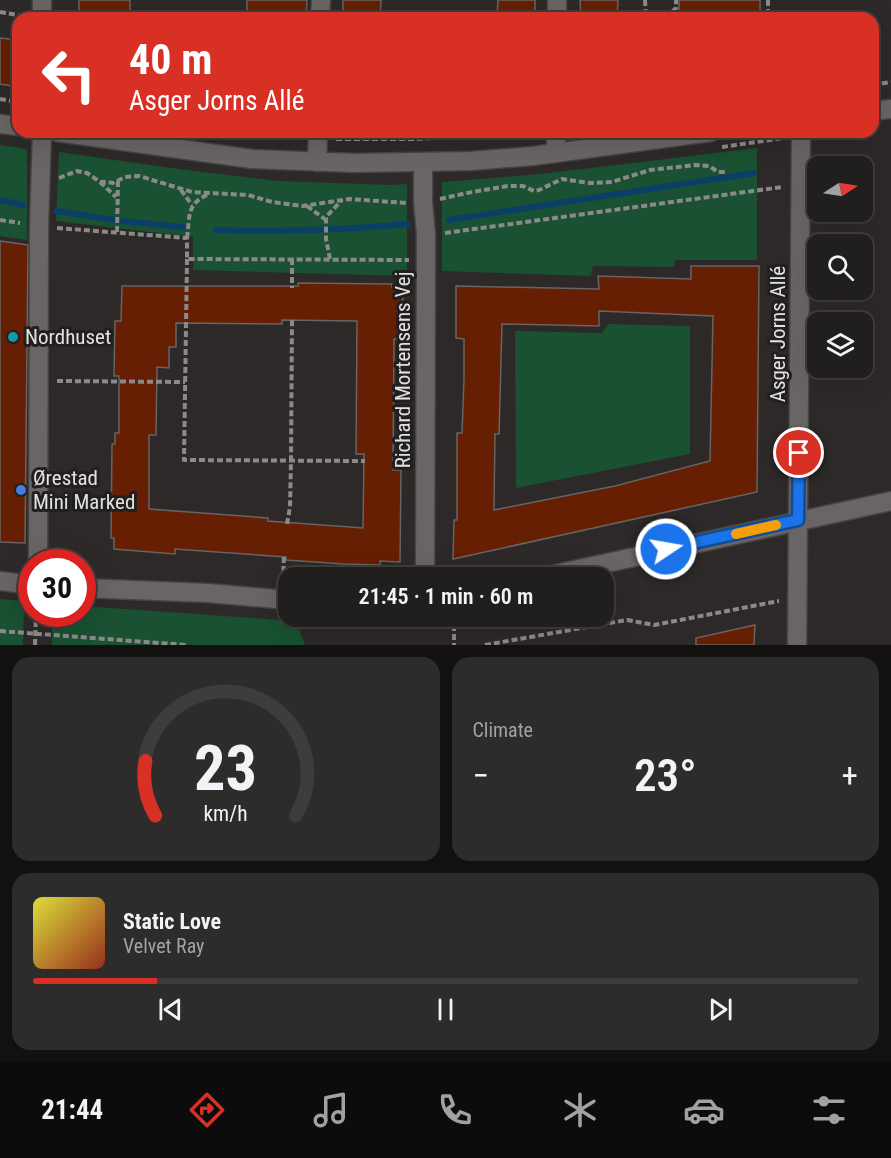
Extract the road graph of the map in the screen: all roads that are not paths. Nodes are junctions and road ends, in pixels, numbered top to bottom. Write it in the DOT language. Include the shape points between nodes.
graph roads {
  1 [pos="42,138"];
  2 [pos="99,138"];
  3 [pos="318,138"];
  4 [pos="556,138"];
  5 [pos="667,138"];
  6 [pos="801,138"];
  7 [pos="556,153"];
  8 [pos="317,162"];
  9 [pos="423,162"];
  10 [pos="891,501"];
  11 [pos="798,520"];
  12 [pos="38,549"];
  13 [pos="425,567"];
  14 [pos="587,567"];
  15 [pos="0,581"];
  16 [pos="18,583"];
  17 [pos="96,589"];
  18 [pos="278,599"];
  19 [pos="797,645"];
  1 -- 12 [label="street"];
  2 -- 8 [label="street" via="226,156"];
  3 -- 8 [label="street"];
  4 -- 7 [label="street"];
  5 -- 7 [label="street"];
  6 -- 11 [label="street, Asger Jorns Allé"];
  7 -- 9 [label="street"];
  8 -- 9 [label="street"];
  9 -- 13 [label="street, Richard Mortensens Vej"];
  10 -- 11 [label="street"];
  11 -- 14 [label="street"];
  11 -- 19 [label="street, Asger Jorns Allé"];
  15 -- 16 [label="street"];
  17 -- 18 [label="street"];
}
